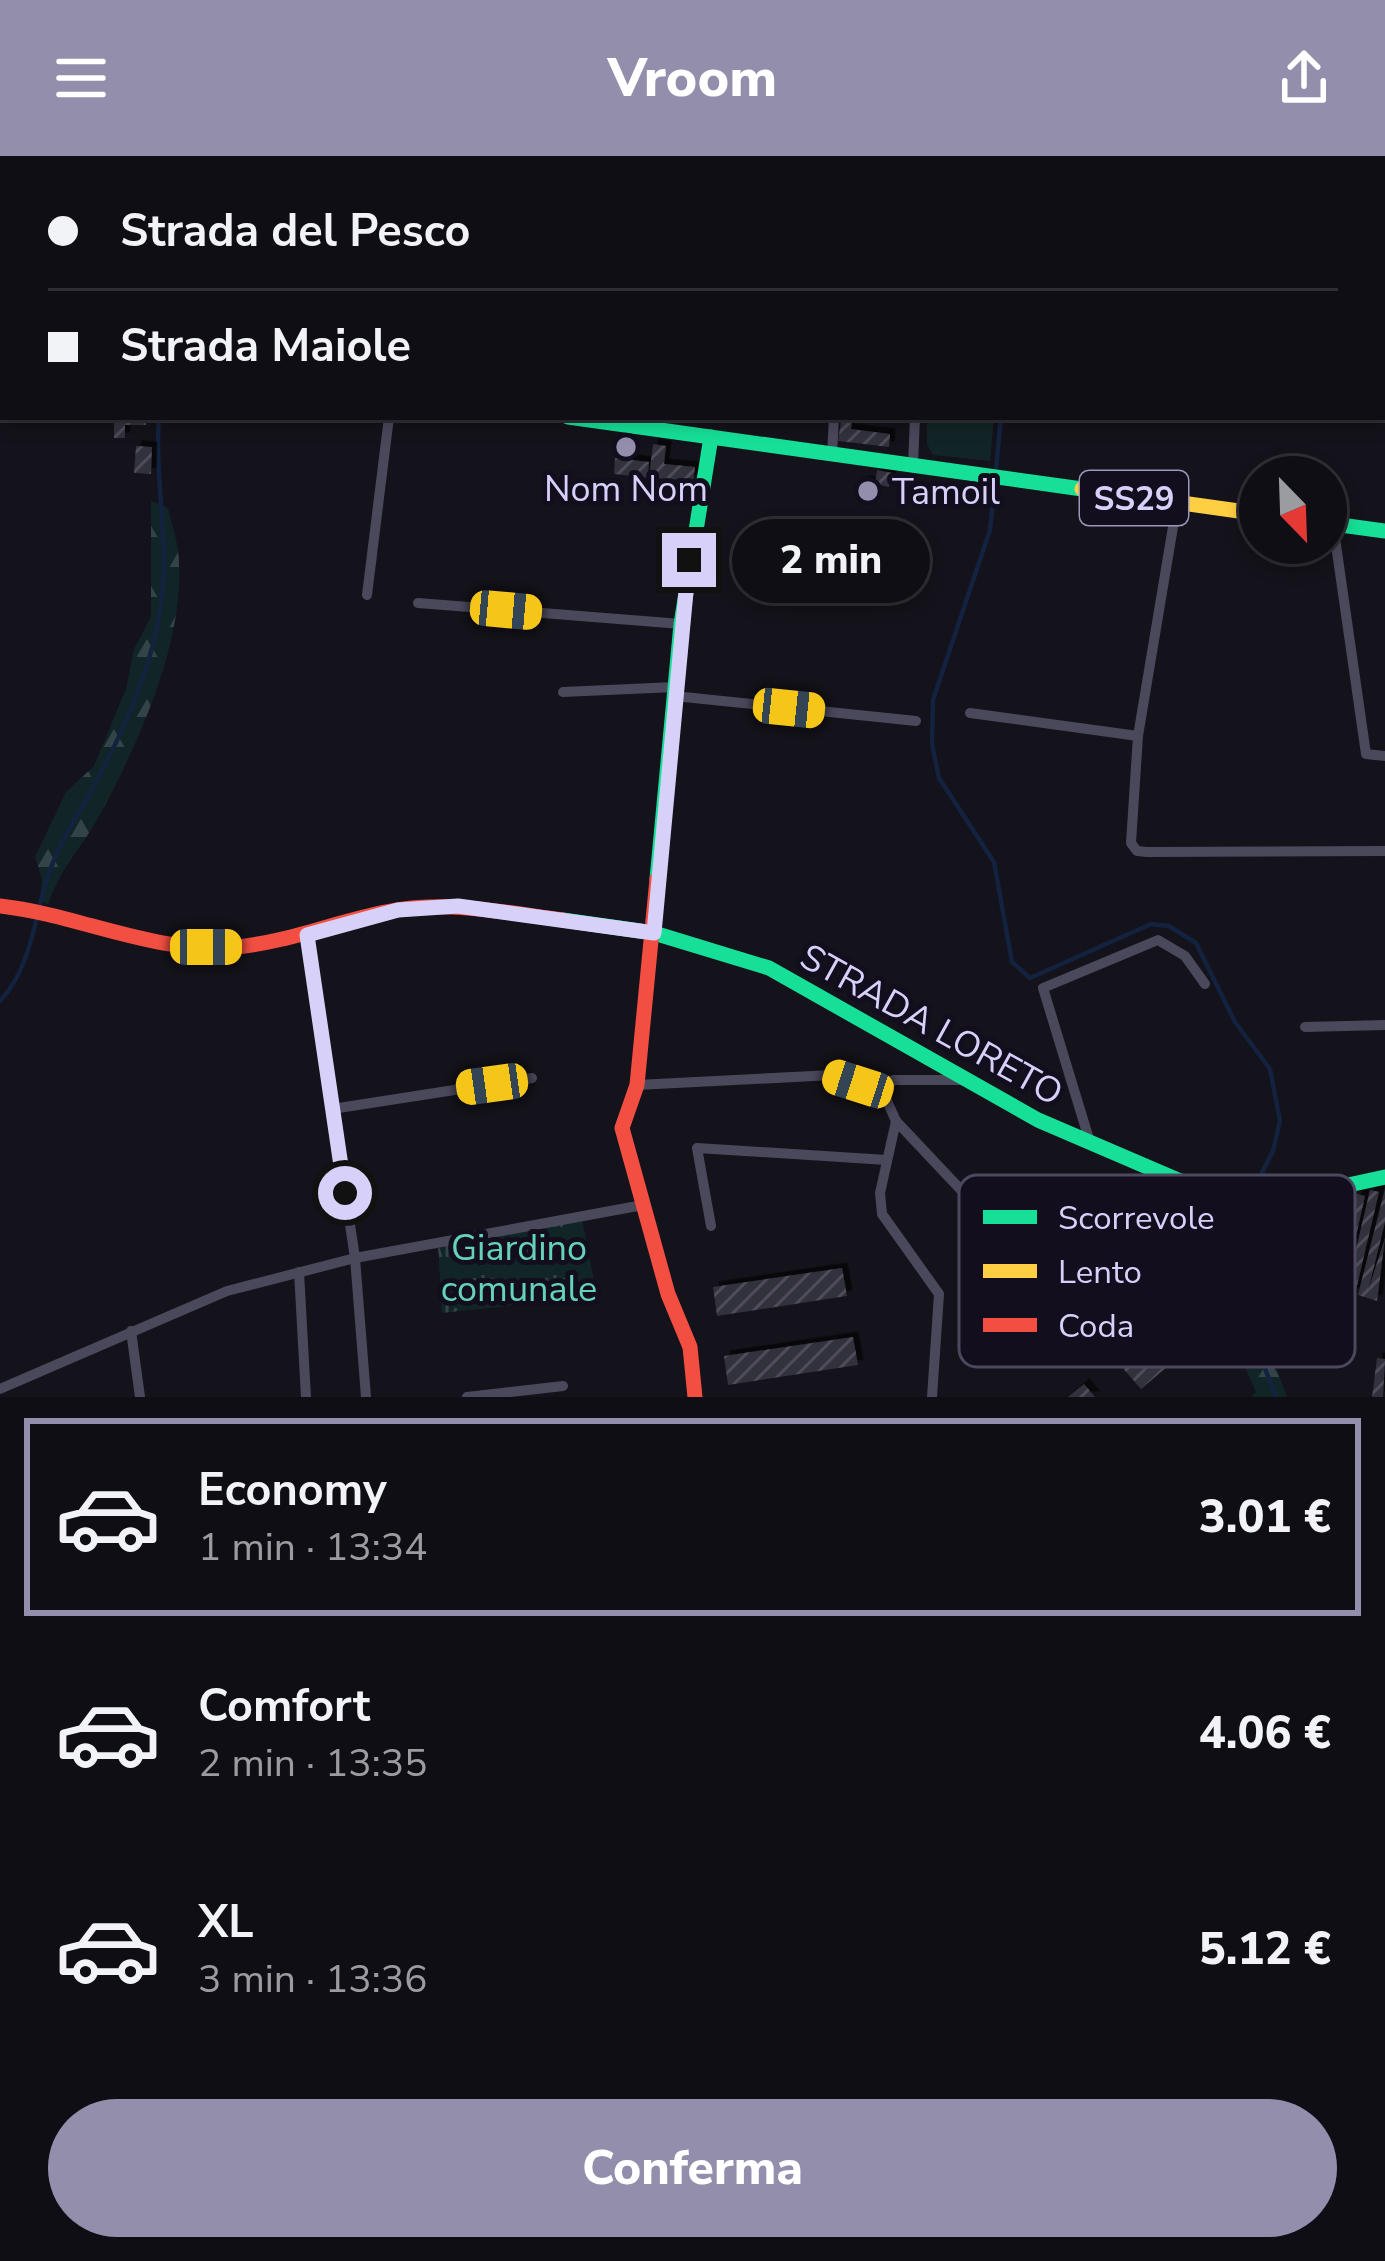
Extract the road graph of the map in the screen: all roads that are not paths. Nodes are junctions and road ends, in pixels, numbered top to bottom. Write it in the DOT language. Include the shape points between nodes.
graph roads {
  1 [pos="388,420"];
  2 [pos="605,420"];
  3 [pos="834,420"];
  4 [pos="915,420"];
  5 [pos="711,436"];
  6 [pos="832,455"];
  7 [pos="913,465"];
  8 [pos="1177,503"];
  9 [pos="1239,511"];
  10 [pos="1347,527"];
  11 [pos="1385,532"];
  12 [pos="1335,564"];
  13 [pos="367,595"];
  14 [pos="418,604"];
  15 [pos="681,624"];
  16 [pos="562,692"];
  17 [pos="674,692"];
  18 [pos="970,713"];
  19 [pos="916,721"];
  20 [pos="1138,736"];
  21 [pos="1385,756"];
  22 [pos="1385,851"];
  23 [pos="0,906"];
  24 [pos="654,933"];
  25 [pos="307,935"];
  26 [pos="1205,984"];
  27 [pos="1385,1025"];
  28 [pos="1305,1027"];
  29 [pos="532,1078"];
  30 [pos="968,1080"];
  31 [pos="637,1084"];
  32 [pos="883,1092"];
  33 [pos="332,1109"];
  34 [pos="896,1121"];
  35 [pos="1089,1138"];
  36 [pos="887,1160"];
  37 [pos="1176,1175"];
  38 [pos="1385,1177"];
  39 [pos="1355,1182"];
  40 [pos="959,1188"];
  41 [pos="643,1205"];
  42 [pos="711,1226"];
  43 [pos="356,1258"];
  44 [pos="298,1272"];
  45 [pos="130,1330"];
  46 [pos="563,1386"];
  47 [pos="0,1389"];
  48 [pos="140,1397"];
  49 [pos="306,1397"];
  50 [pos="366,1397"];
  51 [pos="467,1397"];
  52 [pos="694,1397"];
  53 [pos="932,1397"];
  1 -- 13 [label="street"];
  2 -- 5 [label="street, SS29"];
  3 -- 6 [label="street"];
  4 -- 7 [label="street"];
  5 -- 6 [label="street, SS29"];
  5 -- 15 [label="street"];
  6 -- 7 [label="street, SS29"];
  7 -- 8 [label="street, SS29"];
  8 -- 9 [label="street, SS29"];
  8 -- 20 [label="street"];
  10 -- 11 [label="street"];
  12 -- 21 [label="street" via="1366,754"];
  14 -- 15 [label="street"];
  15 -- 17 [label="street"];
  16 -- 17 [label="street"];
  17 -- 19 [label="street"];
  17 -- 24 [label="street"];
  18 -- 20 [label="street"];
  20 -- 22 [label="street" via="1131,843 1137,851"];
  23 -- 25 [label="street, STRADA LORETO" via="176,947"];
  24 -- 25 [label="street, STRADA LORETO" via="458,906 398,910"];
  24 -- 30 [label="street, STRADA LORETO" via="769,968"];
  24 -- 31 [label="street"];
  25 -- 33 [label="street"];
  26 -- 35 [label="street" via="1185,956 1158,940 1043,988"];
  27 -- 28 [label="street"];
  29 -- 33 [label="street"];
  30 -- 32 [label="street" via="893,1080"];
  30 -- 35 [label="street, STRADA LORETO"];
  31 -- 32 [label="street" via="833,1076"];
  31 -- 41 [label="street" via="622,1128"];
  32 -- 34 [label="street"];
  33 -- 43 [label="street"];
  34 -- 36 [label="street"];
  34 -- 40 [label="street"];
  35 -- 37 [label="street, STRADA LORETO"];
  36 -- 42 [label="street" via="697,1148"];
  36 -- 53 [label="street" via="882,1214 939,1294"];
  38 -- 39 [label="street, STRADA LORETO"];
  41 -- 43 [label="street"];
  41 -- 52 [label="street" via="689,1347"];
  43 -- 44 [label="street"];
  43 -- 50 [label="street"];
  44 -- 45 [label="street"];
  44 -- 49 [label="street"];
  45 -- 47 [label="street"];
  45 -- 48 [label="street"];
  46 -- 51 [label="street"];
}
